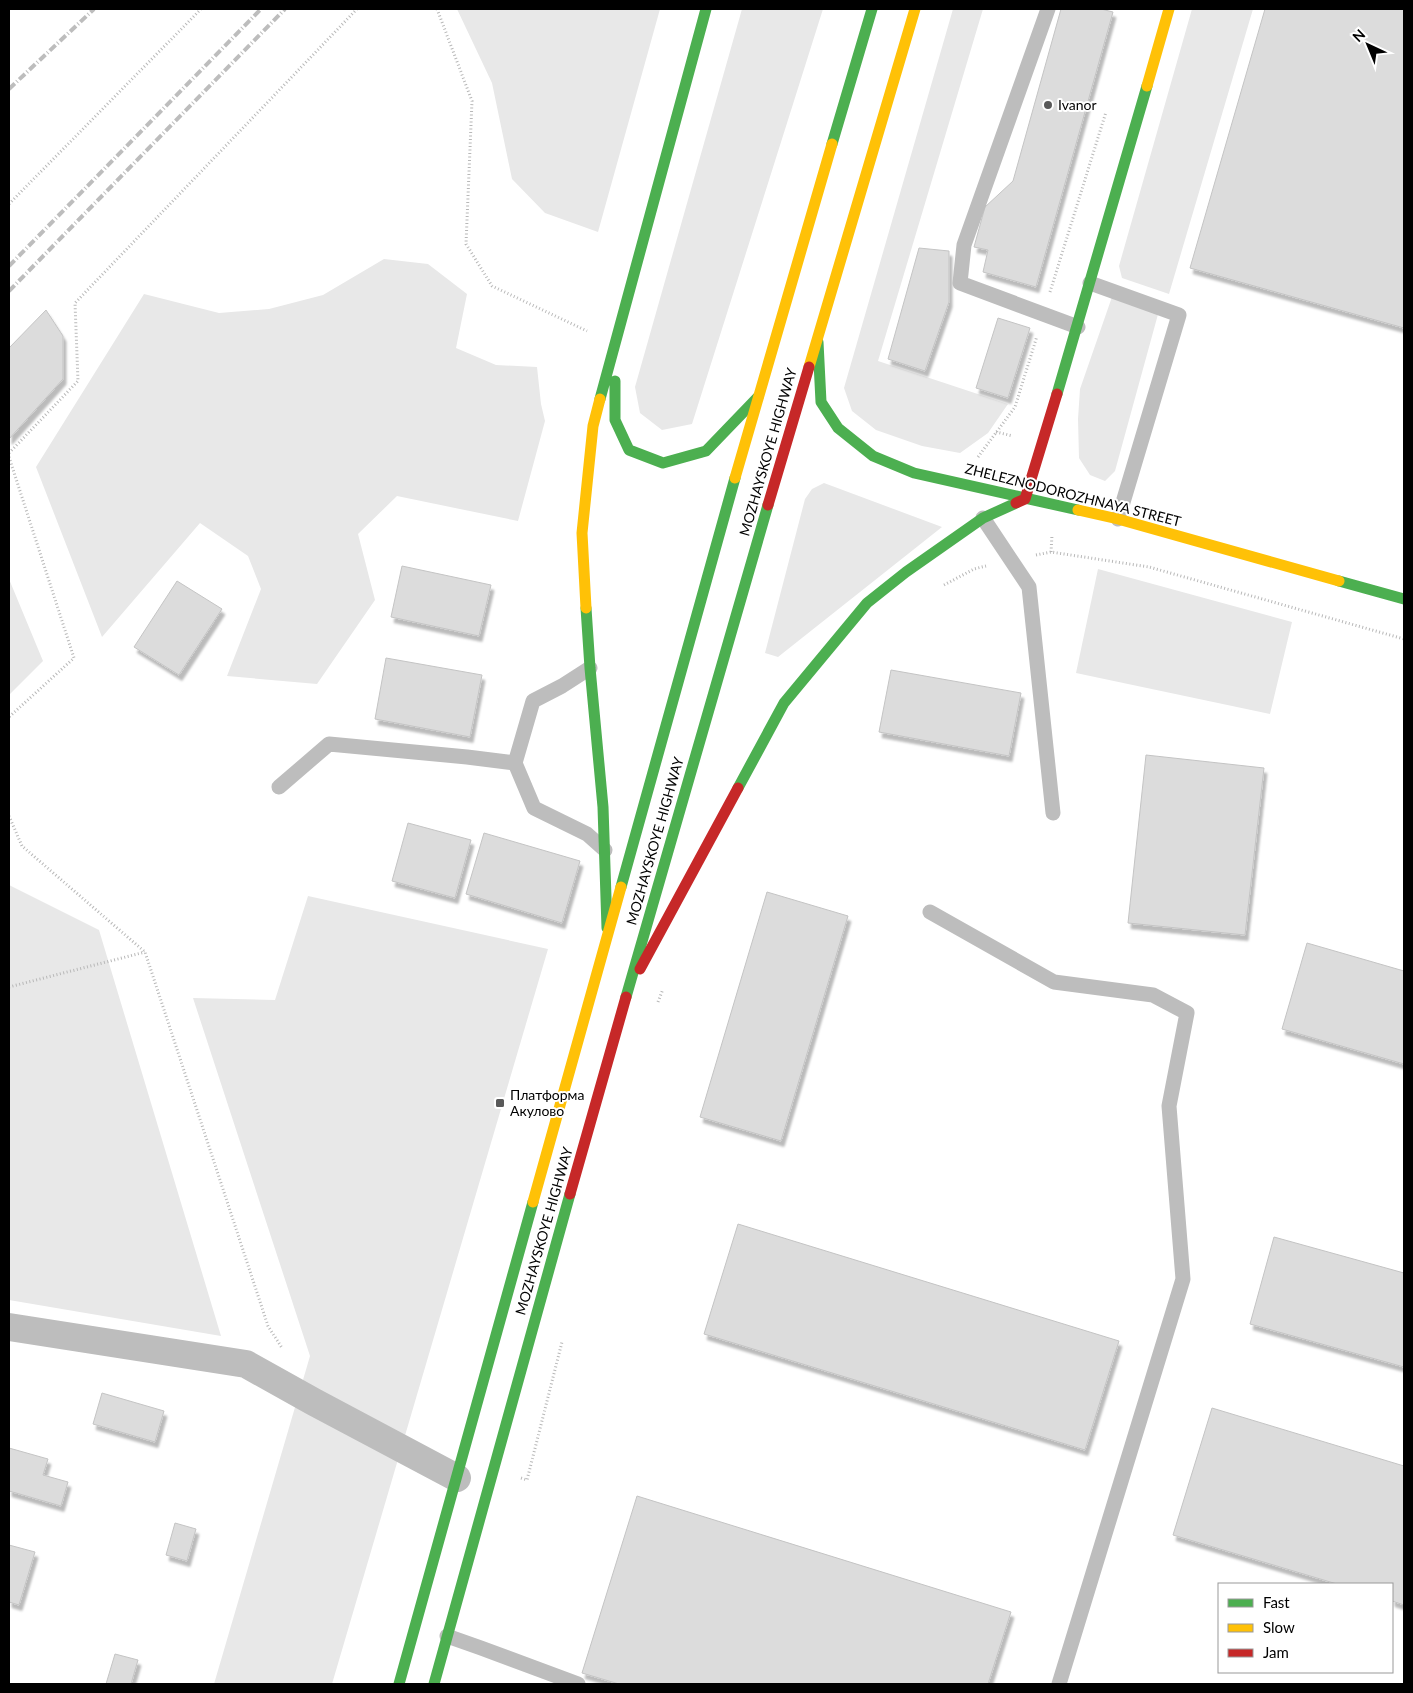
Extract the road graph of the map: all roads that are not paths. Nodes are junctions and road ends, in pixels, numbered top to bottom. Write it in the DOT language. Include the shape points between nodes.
graph roads {
  1 [pos="706,9"];
  2 [pos="872,9"];
  3 [pos="915,9"];
  4 [pos="1048,9"];
  5 [pos="1169,9"];
  6 [pos="1090,283"];
  7 [pos="1078,328"];
  8 [pos="818,336"];
  9 [pos="615,344"];
  10 [pos="758,397"];
  11 [pos="1025,499"];
  12 [pos="984,518"];
  13 [pos="1118,519"];
  14 [pos="1404,599"];
  15 [pos="590,668"];
  16 [pos="515,763"];
  17 [pos="279,787"];
  18 [pos="1052,813"];
  19 [pos="604,850"];
  20 [pos="930,912"];
  21 [pos="607,941"];
  22 [pos="626,996"];
  23 [pos="10,1331"];
  24 [pos="457,1478"];
  25 [pos="447,1636"];
  26 [pos="399,1684"];
  27 [pos="434,1684"];
  28 [pos="578,1684"];
  29 [pos="1059,1684"];
  1 -- 9 [label="main road"];
  2 -- 10 [label="main road, MOZHAYSKOYE HIGHWAY"];
  3 -- 8 [label="main road, MOZHAYSKOYE HIGHWAY"];
  4 -- 7 [label="lane" via="964,245 960,283"];
  5 -- 6 [label="main road"];
  6 -- 7 [label="main road"];
  6 -- 13 [label="lane" via="1179,315"];
  7 -- 11 [label="main road"];
  8 -- 11 [label="main road, ZHELEZNODOROZHNAYA STREET" via="821,402 838,428 873,456 914,473"];
  8 -- 22 [label="main road, MOZHAYSKOYE HIGHWAY"];
  9 -- 10 [label="main road" via="615,420 629,450 663,463 706,451"];
  9 -- 15 [label="main road" via="593,426 582,533"];
  10 -- 21 [label="main road, MOZHAYSKOYE HIGHWAY"];
  11 -- 12 [label="main road"];
  11 -- 13 [label="main road, ZHELEZNODOROZHNAYA STREET"];
  12 -- 18 [label="lane" via="1029,587"];
  12 -- 22 [label="main road" via="906,572 867,604 784,703"];
  13 -- 14 [label="main road, ZHELEZNODOROZHNAYA STREET"];
  15 -- 16 [label="lane" via="533,701"];
  15 -- 19 [label="main road"];
  16 -- 17 [label="lane" via="329,744"];
  16 -- 19 [label="lane" via="534,808 587,834"];
  19 -- 21 [label="main road"];
  20 -- 29 [label="lane" via="1054,982 1153,995 1187,1014 1169,1106 1183,1279"];
  21 -- 24 [label="main road, MOZHAYSKOYE HIGHWAY"];
  22 -- 25 [label="main road, MOZHAYSKOYE HIGHWAY"];
  23 -- 24 [label="street" via="246,1364"];
  24 -- 26 [label="main road, MOZHAYSKOYE HIGHWAY"];
  25 -- 27 [label="main road, MOZHAYSKOYE HIGHWAY"];
  25 -- 28 [label="lane"];
}
